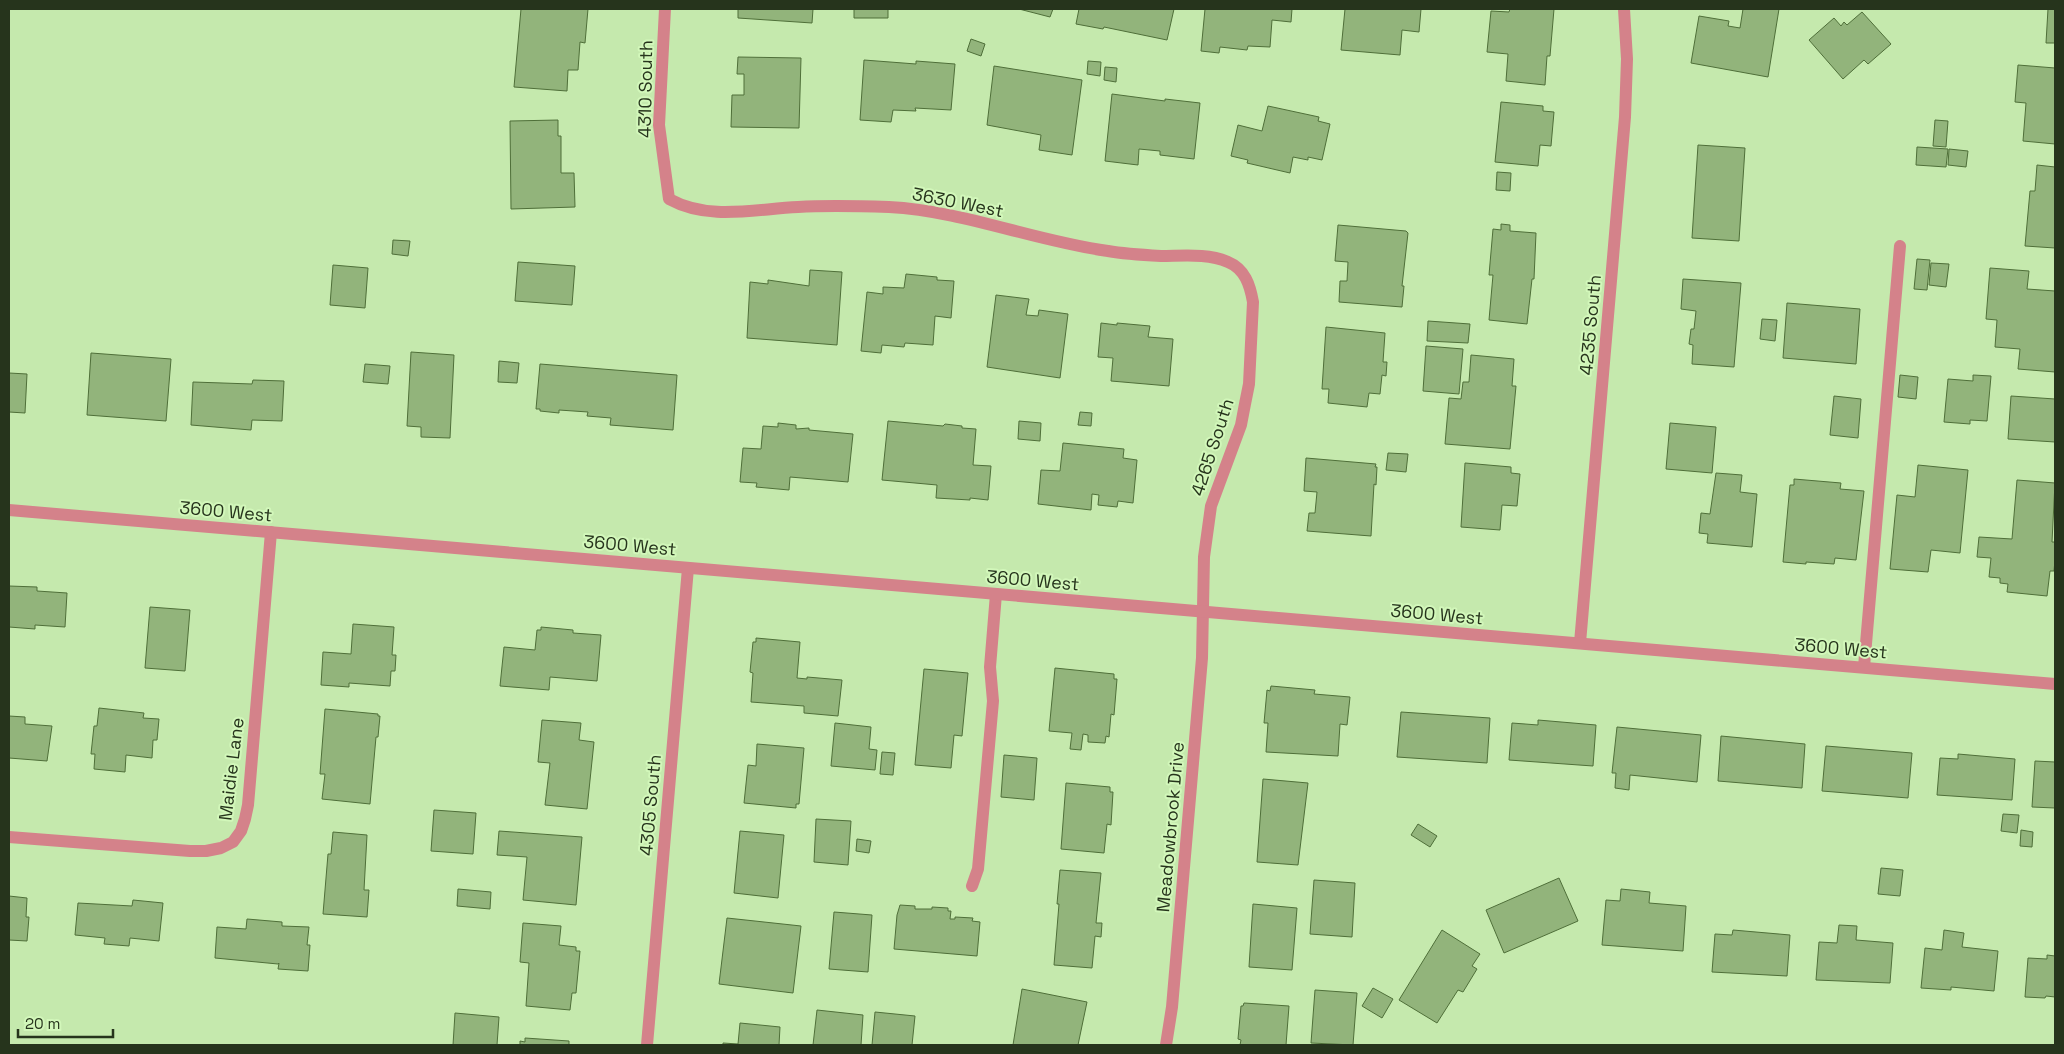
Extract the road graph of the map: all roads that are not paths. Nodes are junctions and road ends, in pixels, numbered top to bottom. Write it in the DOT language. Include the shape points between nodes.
graph roads {
  1 [pos="665,9"];
  2 [pos="1624,9"];
  3 [pos="668,199"];
  4 [pos="1900,246"];
  5 [pos="1238,268"];
  6 [pos="9,510"];
  7 [pos="271,532"];
  8 [pos="688,568"];
  9 [pos="996,594"];
  10 [pos="1204,612"];
  11 [pos="1580,643"];
  12 [pos="1864,668"];
  13 [pos="2055,684"];
  14 [pos="9,837"];
  15 [pos="972,886"];
  16 [pos="647,1045"];
  17 [pos="1166,1045"];
  1 -- 3 [label="street, 4310 South" via="659,125"];
  2 -- 11 [label="street, 4235 South" via="1627,59 1625,118"];
  3 -- 5 [label="street, 3630 West" via="683,207 712,212 831,205 920,210 1084,247 1130,254 1215,258"];
  4 -- 12 [label="street"];
  5 -- 10 [label="street, 4265 South" via="1251,289 1253,302 1249,384 1241,425 1211,506 1204,558"];
  6 -- 7 [label="street, 3600 West"];
  7 -- 8 [label="street, 3600 West"];
  7 -- 14 [label="street, Maidie Lane" via="248,804 233,842 221,848 190,851"];
  8 -- 9 [label="street, 3600 West"];
  8 -- 16 [label="street, 4305 South"];
  9 -- 10 [label="street, 3600 West"];
  9 -- 15 [label="street" via="990,667 992,711 978,869"];
  10 -- 11 [label="street, 3600 West"];
  10 -- 17 [label="street, Meadowbrook Drive" via="1172,1007"];
  11 -- 12 [label="street, 3600 West"];
  12 -- 13 [label="street, 3600 West"];
}
